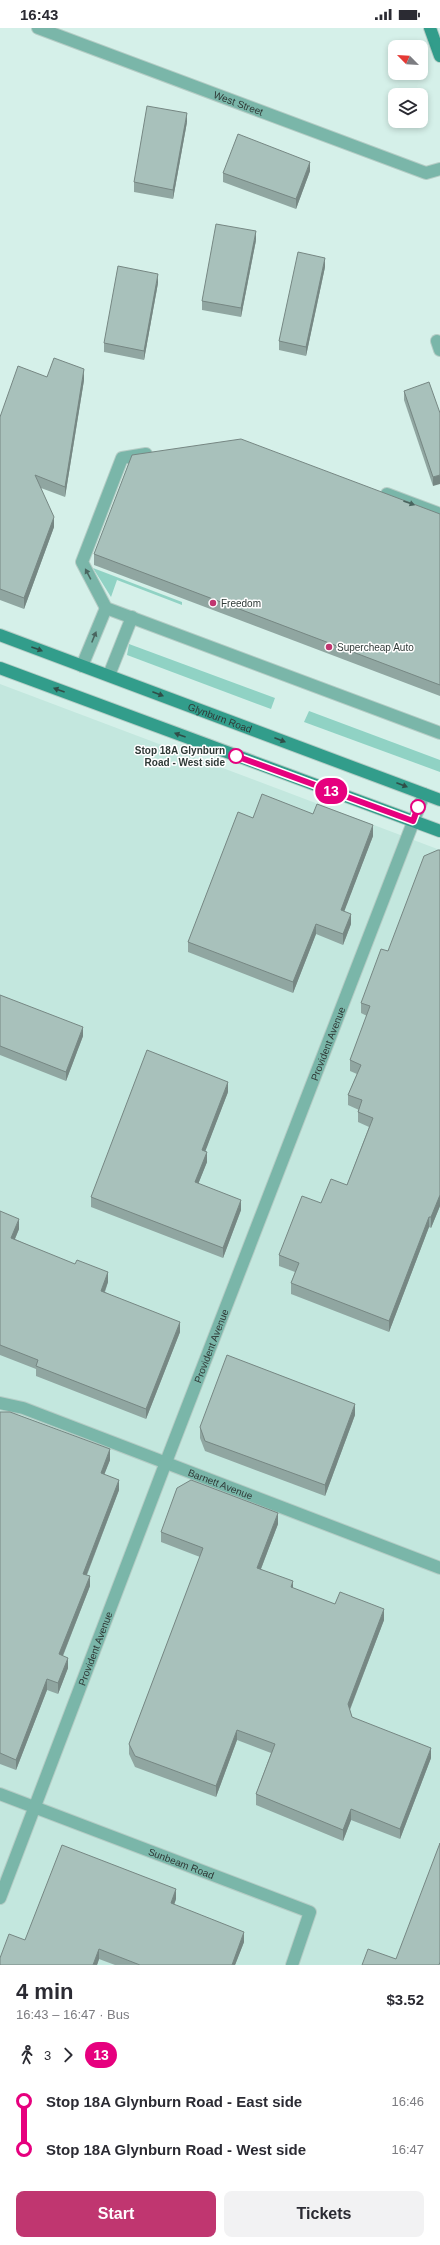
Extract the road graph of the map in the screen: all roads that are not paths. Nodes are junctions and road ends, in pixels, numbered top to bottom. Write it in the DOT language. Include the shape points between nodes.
graph roads {
  1 [pos="38,28"];
  2 [pos="430,28"];
  3 [pos="440,56"];
  4 [pos="440,169"];
  5 [pos="160,453"];
  6 [pos="375,490"];
  7 [pos="440,514"];
  8 [pos="106,608"];
  9 [pos="132,617"];
  10 [pos="0,635"];
  11 [pos="82,666"];
  12 [pos="0,668"];
  13 [pos="109,675"];
  14 [pos="440,733"];
  15 [pos="424,794"];
  16 [pos="440,800"];
  17 [pos="413,821"];
  18 [pos="440,831"];
  19 [pos="0,1403"];
  20 [pos="166,1462"];
  21 [pos="440,1568"];
  22 [pos="0,1794"];
  23 [pos="34,1807"];
  24 [pos="0,1898"];
  25 [pos="292,1965"];
  1 -- 4 [label="street, West Street" via="426,173"];
  2 -- 3 [label="main road"];
  8 -- 5 [label="street, one-way" via="82,562 122,458"];
  6 -- 7 [label="street, one-way"];
  8 -- 9 [label="street"];
  11 -- 8 [label="street, one-way"];
  9 -- 13 [label="street"];
  9 -- 14 [label="street"];
  10 -- 11 [label="main road, Glynburn Road, one-way"];
  11 -- 13 [label="main road, Glynburn Road"];
  17 -- 12 [label="main road, one-way"];
  13 -- 15 [label="main road, Glynburn Road, one-way"];
  15 -- 16 [label="main road, Glynburn Road"];
  15 -- 17 [label="street, Provident Avenue"];
  17 -- 18 [label="main road"];
  17 -- 20 [label="street, Provident Avenue"];
  19 -- 20 [label="street, Barnett Avenue" via="23,1408"];
  20 -- 21 [label="street, Barnett Avenue"];
  20 -- 23 [label="street, Provident Avenue"];
  22 -- 23 [label="street, Sunbeam Road"];
  23 -- 24 [label="street, Provident Avenue"];
  23 -- 25 [label="street, Sunbeam Road" via="310,1912"];
}
